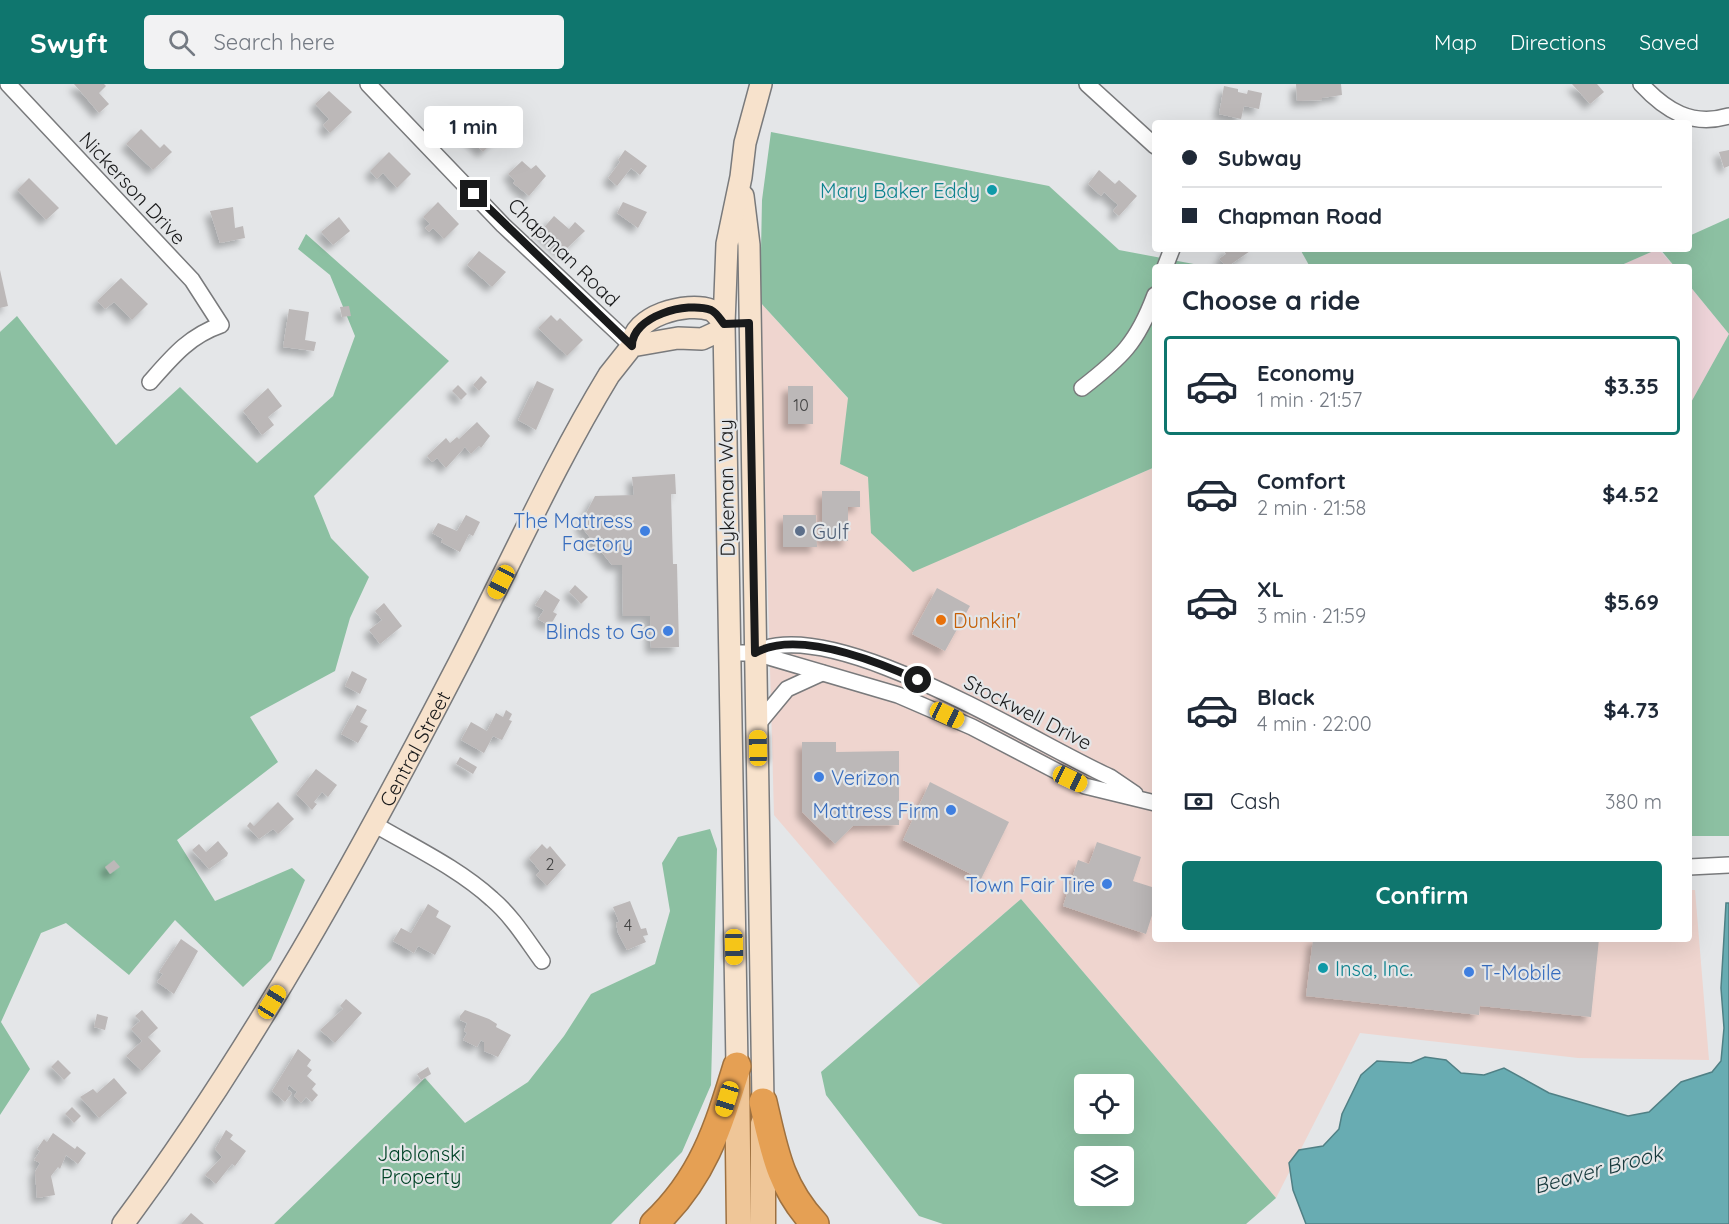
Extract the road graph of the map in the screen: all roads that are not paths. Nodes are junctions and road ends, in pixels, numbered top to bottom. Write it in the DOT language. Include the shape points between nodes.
graph roads {
  1 [pos="8,84"];
  2 [pos="368,84"];
  3 [pos="761,84"];
  4 [pos="1087,84"];
  5 [pos="1641,84"];
  6 [pos="1729,116"];
  7 [pos="1152,143"];
  8 [pos="741,177"];
  9 [pos="1152,302"];
  10 [pos="749,323"];
  11 [pos="724,324"];
  12 [pos="632,346"];
  13 [pos="150,382"];
  14 [pos="1082,388"];
  15 [pos="729,653"];
  16 [pos="755,653"];
  17 [pos="822,673"];
  18 [pos="758,724"];
  19 [pos="1140,797"];
  20 [pos="1152,802"];
  21 [pos="374,824"];
  22 [pos="1729,865"];
  23 [pos="1692,867"];
  24 [pos="542,960"];
  25 [pos="737,1066"];
  26 [pos="763,1102"];
  27 [pos="123,1224"];
  28 [pos="654,1224"];
  29 [pos="739,1224"];
  30 [pos="763,1224"];
  31 [pos="816,1224"];
  1 -- 13 [label="street, Nickerson Drive" via="192,280 221,325 191,339"];
  2 -- 12 [label="street, Chapman Road" via="503,225"];
  3 -- 8 [label="main road" via="745,143"];
  4 -- 7 [label="street"];
  5 -- 6 [label="street" via="1685,118 1709,120"];
  8 -- 10 [label="main road" via="749,244"];
  8 -- 11 [label="main road" via="727,244"];
  9 -- 14 [label="street" via="1126,351"];
  10 -- 11 [label="main road"];
  10 -- 16 [label="main road, Dykeman Way"];
  11 -- 12 [label="main road" via="702,339 678,338"];
  11 -- 12 [label="main road, Central Street" via="709,309 676,310 641,326"];
  11 -- 15 [label="main road, Dykeman Way"];
  12 -- 21 [label="main road, Central Street" via="597,396"];
  15 -- 16 [label="street, Stockwell Drive"];
  15 -- 25 [label="main road, Dykeman Way"];
  16 -- 17 [label="street, Stockwell Drive"];
  16 -- 18 [label="main road, Dykeman Way"];
  16 -- 19 [label="street, Stockwell Drive" via="789,643 892,668 1110,777"];
  17 -- 18 [label="street" via="787,688"];
  17 -- 19 [label="street, Stockwell Drive" via="920,703 1085,786"];
  18 -- 26 [label="main road, Dykeman Way"];
  19 -- 20 [label="street, Stockwell Drive"];
  21 -- 24 [label="street" via="492,899"];
  21 -- 27 [label="main road, Central Street" via="260,1020 166,1166"];
  22 -- 23 [label="street"];
  25 -- 28 [label="highway" via="703,1162"];
  25 -- 29 [label="main road"];
  26 -- 30 [label="main road"];
  26 -- 31 [label="highway" via="783,1179"];
}
